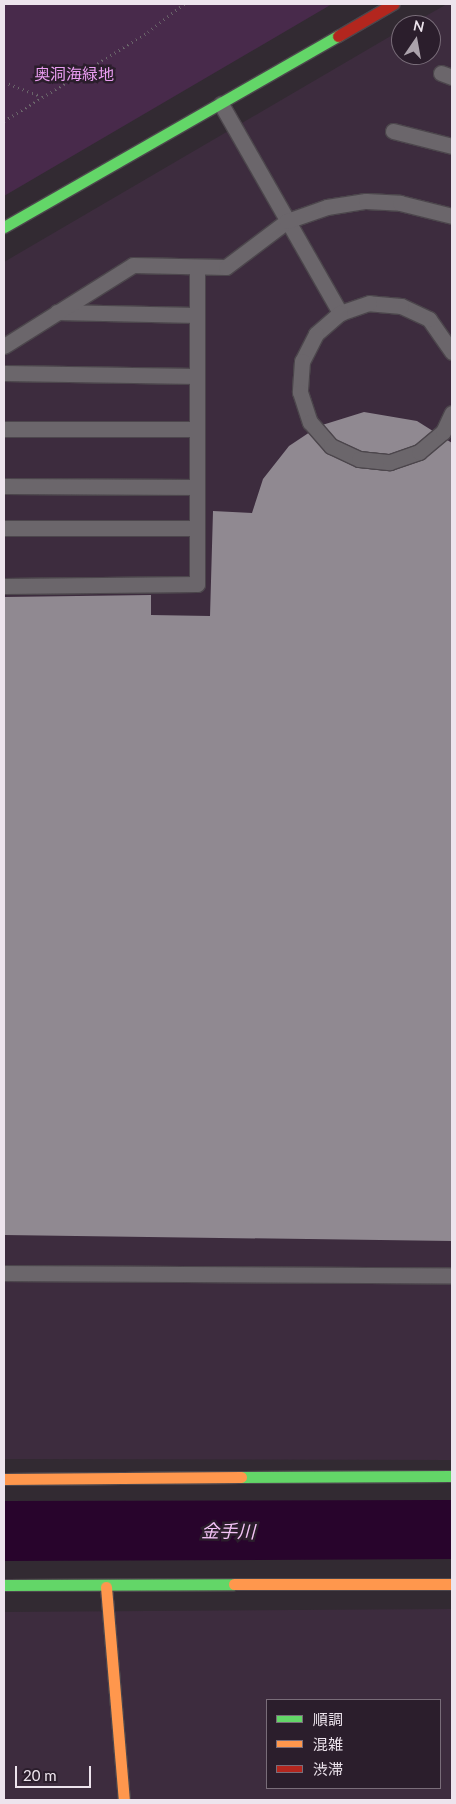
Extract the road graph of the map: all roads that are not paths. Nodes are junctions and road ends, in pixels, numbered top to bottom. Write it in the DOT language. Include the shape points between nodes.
graph roads {
  1 [pos="393,4"];
  2 [pos="221,104"];
  3 [pos="394,131"];
  4 [pos="452,146"];
  5 [pos="452,216"];
  6 [pos="287,221"];
  7 [pos="4,226"];
  8 [pos="197,267"];
  9 [pos="57,312"];
  10 [pos="340,313"];
  11 [pos="197,315"];
  12 [pos="4,346"];
  13 [pos="452,352"];
  14 [pos="4,373"];
  15 [pos="197,376"];
  16 [pos="452,413"];
  17 [pos="4,429"];
  18 [pos="197,429"];
  19 [pos="4,486"];
  20 [pos="197,487"];
  21 [pos="4,528"];
  22 [pos="197,528"];
  23 [pos="4,586"];
  24 [pos="4,1273"];
  25 [pos="452,1275"];
  26 [pos="452,1476"];
  27 [pos="4,1479"];
  28 [pos="452,1584"];
  29 [pos="4,1586"];
  30 [pos="106,1587"];
  31 [pos="124,1800"];
  1 -- 2 [label="street"];
  2 -- 6 [label="lane"];
  2 -- 7 [label="street"];
  3 -- 4 [label="lane"];
  5 -- 6 [label="lane" via="400,203 366,201"];
  6 -- 8 [label="lane" via="226,267"];
  6 -- 10 [label="lane"];
  8 -- 9 [label="lane" via="133,264"];
  8 -- 11 [label="lane"];
  9 -- 11 [label="lane"];
  9 -- 12 [label="lane"];
  10 -- 13 [label="lane" via="370,303 400,306 429,319"];
  10 -- 16 [label="lane" via="316,334 302,361 300,392 310,422 330,446 358,459 390,462 419,452 443,432"];
  11 -- 15 [label="lane"];
  14 -- 15 [label="lane"];
  15 -- 18 [label="lane"];
  17 -- 18 [label="lane"];
  18 -- 20 [label="lane"];
  19 -- 20 [label="lane"];
  20 -- 22 [label="lane"];
  21 -- 22 [label="lane"];
  22 -- 23 [label="lane" via="197,584"];
  24 -- 25 [label="lane"];
  26 -- 27 [label="street"];
  28 -- 30 [label="street"];
  29 -- 30 [label="street"];
  30 -- 31 [label="street"];
}
